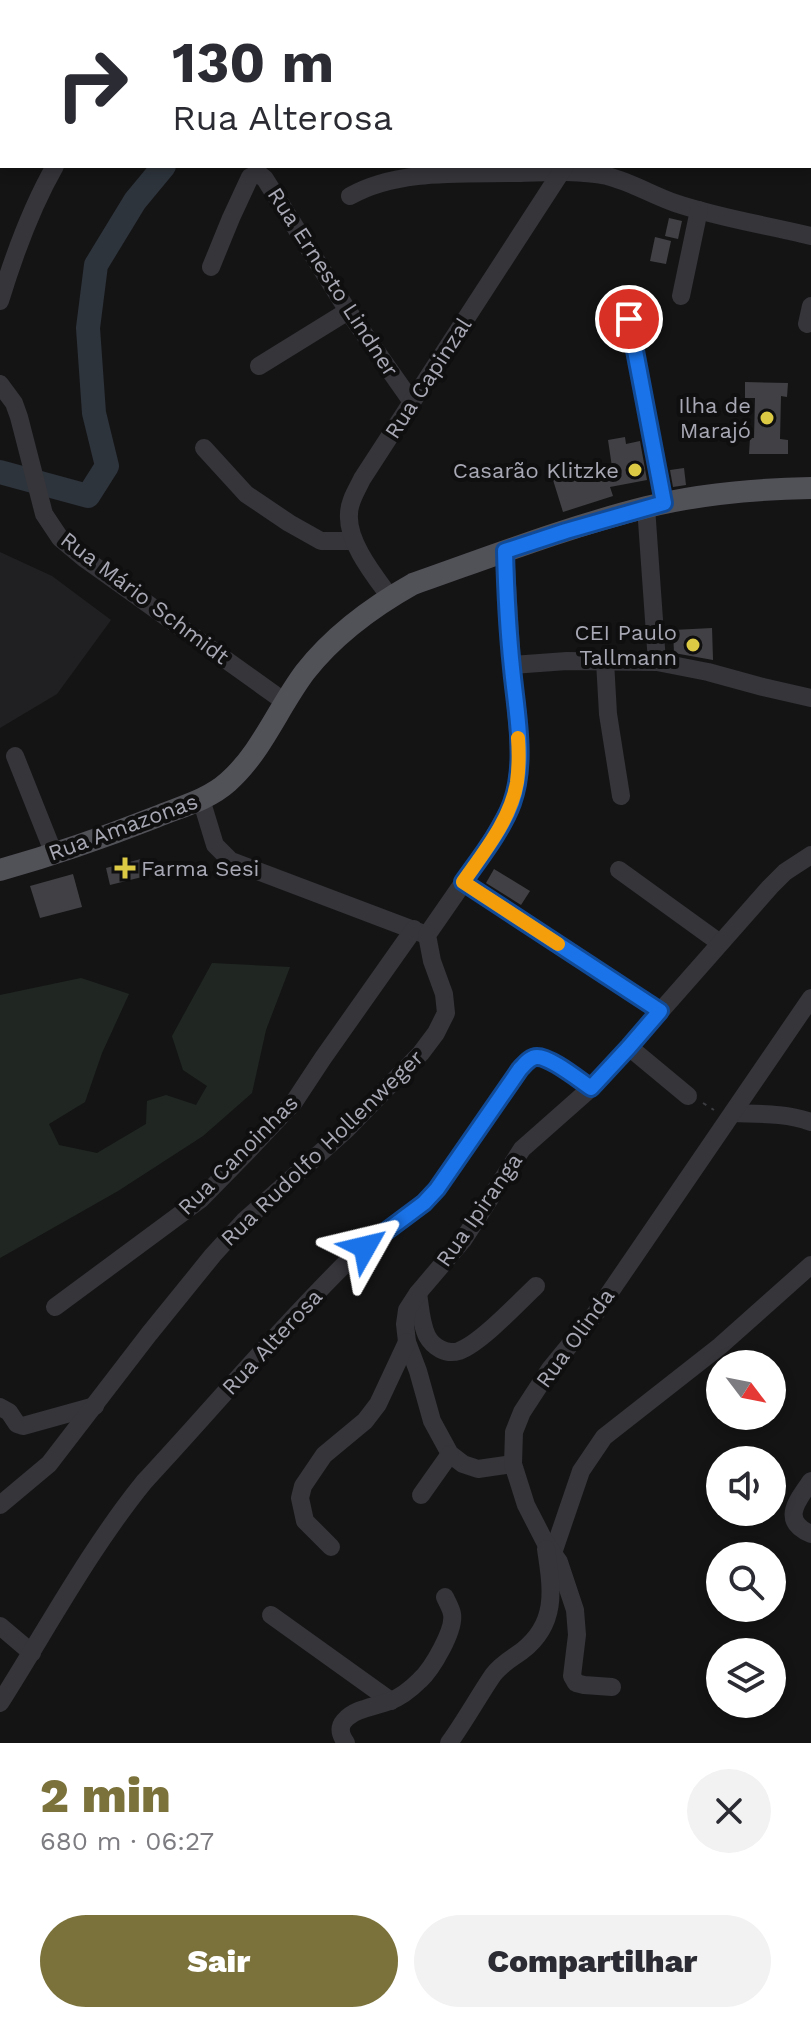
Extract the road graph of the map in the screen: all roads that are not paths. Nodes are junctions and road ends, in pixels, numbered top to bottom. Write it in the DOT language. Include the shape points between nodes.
graph roads {
  1 [pos="54,168"];
  2 [pos="564,169"];
  3 [pos="350,196"];
  4 [pos="699,210"];
  5 [pos="811,236"];
  6 [pos="7,254"];
  7 [pos="211,267"];
  8 [pos="681,296"];
  9 [pos="0,301"];
  10 [pos="348,311"];
  11 [pos="629,319"];
  12 [pos="259,366"];
  13 [pos="0,384"];
  14 [pos="412,402"];
  15 [pos="204,448"];
  16 [pos="811,488"];
  17 [pos="655,505"];
  18 [pos="353,541"];
  19 [pos="505,551"];
  20 [pos="390,597"];
  21 [pos="605,661"];
  22 [pos="657,662"];
  23 [pos="512,665"];
  24 [pos="811,698"];
  25 [pos="285,702"];
  26 [pos="15,756"];
  27 [pos="621,796"];
  28 [pos="201,799"];
  29 [pos="54,854"];
  30 [pos="811,855"];
  31 [pos="0,870"];
  32 [pos="619,870"];
  33 [pos="463,882"];
  34 [pos="420,932"];
  35 [pos="720,943"];
  36 [pos="811,998"];
  37 [pos="660,1011"];
  38 [pos="629,1047"];
  39 [pos="591,1088"];
  40 [pos="688,1096"];
  41 [pos="731,1116"];
  42 [pos="811,1122"];
  43 [pos="811,1265"];
  44 [pos="536,1286"];
  45 [pos="418,1293"];
  46 [pos="55,1307"];
  47 [pos="407,1342"];
  48 [pos="0,1393"];
  49 [pos="95,1406"];
  50 [pos="5,1409"];
  51 [pos="450,1454"];
  52 [pos="513,1464"];
  53 [pos="811,1481"];
  54 [pos="421,1495"];
  55 [pos="0,1505"];
  56 [pos="804,1530"];
  57 [pos="331,1547"];
  58 [pos="549,1548"];
  59 [pos="445,1597"];
  60 [pos="271,1615"];
  61 [pos="0,1626"];
  62 [pos="32,1653"];
  63 [pos="612,1687"];
  64 [pos="391,1701"];
  65 [pos="0,1703"];
  66 [pos="346,1743"];
  67 [pos="449,1743"];
  1 -- 6 [label="street"];
  2 -- 3 [label="street" via="391,180"];
  2 -- 4 [label="street" via="615,179"];
  2 -- 14 [label="street, Rua Capinzal"];
  4 -- 5 [label="street"];
  4 -- 8 [label="street"];
  6 -- 9 [label="street"];
  7 -- 10 [label="street, Rua Ernesto Lindner" via="250,177 259,174"];
  10 -- 12 [label="street"];
  10 -- 14 [label="street, Rua Ernesto Lindner"];
  11 -- 17 [label="street"];
  13 -- 25 [label="street, Rua Mário Schmidt" via="19,417 44,514 60,538"];
  14 -- 18 [label="street, Rua Capinzal" via="352,498 348,514"];
  15 -- 18 [label="street" via="246,494 289,523 321,541"];
  16 -- 17 [label="main road, Rua Amazonas" via="764,489"];
  17 -- 19 [label="main road, Rua Amazonas"];
  17 -- 22 [label="street"];
  18 -- 20 [label="street"];
  19 -- 20 [label="main road, Rua Amazonas"];
  19 -- 23 [label="street"];
  20 -- 25 [label="main road, Rua Amazonas" via="331,642"];
  21 -- 22 [label="street"];
  21 -- 23 [label="street"];
  21 -- 27 [label="street"];
  22 -- 24 [label="street"];
  23 -- 33 [label="street" via="517,782 512,804"];
  25 -- 28 [label="main road, Rua Amazonas" via="238,773"];
  26 -- 29 [label="street"];
  28 -- 29 [label="main road, Rua Amazonas"];
  28 -- 34 [label="street" via="215,845 231,861"];
  29 -- 31 [label="main road, Rua Amazonas"];
  30 -- 35 [label="street, Rua Ipiranga" via="785,872"];
  32 -- 35 [label="street"];
  33 -- 34 [label="street"];
  33 -- 37 [label="street"];
  34 -- 46 [label="street, Rua Canoinhas" via="294,1102 248,1151 201,1199"];
  34 -- 49 [label="street, Rua Rudolfo Hollenweger" via="444,994 446,1013 436,1033 347,1129 244,1221"];
  35 -- 37 [label="street, Rua Ipiranga"];
  36 -- 41 [label="street, Rua Olinda"];
  37 -- 38 [label="street, Rua Ipiranga"];
  38 -- 39 [label="street, Rua Ipiranga"];
  38 -- 40 [label="street"];
  39 -- 45 [label="street, Rua Ipiranga" via="522,1149 463,1240"];
  39 -- 62 [label="street, Rua Alterosa" via="546,1059 528,1060 437,1189 350,1259 144,1482"];
  41 -- 42 [label="street" via="775,1114"];
  41 -- 52 [label="street, Rua Olinda" via="528,1402 514,1432"];
  43 -- 58 [label="street" via="720,1346 604,1437 581,1471"];
  44 -- 45 [label="street" via="469,1345 451,1352 432,1344 425,1333"];
  45 -- 47 [label="street, Rua Ipiranga" via="407,1310"];
  47 -- 51 [label="street, Rua Ipiranga" via="432,1421"];
  47 -- 57 [label="street" via="378,1404 324,1455 303,1486 305,1521"];
  48 -- 50 [label="street" via="7,1398"];
  49 -- 50 [label="street" via="23,1426"];
  49 -- 55 [label="street, Rua Rudolfo Hollenweger" via="49,1464"];
  51 -- 52 [label="street" via="478,1469"];
  51 -- 54 [label="street"];
  52 -- 58 [label="street, Rua Olinda" via="526,1505"];
  53 -- 56 [label="street" via="793,1515"];
  58 -- 63 [label="street, Rua Olinda" via="575,1610 572,1676 576,1683"];
  58 -- 67 [label="street" via="551,1605 545,1621 536,1637 494,1673"];
  59 -- 64 [label="street" via="452,1615 447,1637 422,1678"];
  60 -- 64 [label="street"];
  61 -- 62 [label="street"];
  62 -- 65 [label="street, Rua Alterosa"];
  64 -- 66 [label="street" via="345,1720 341,1733"];
}
